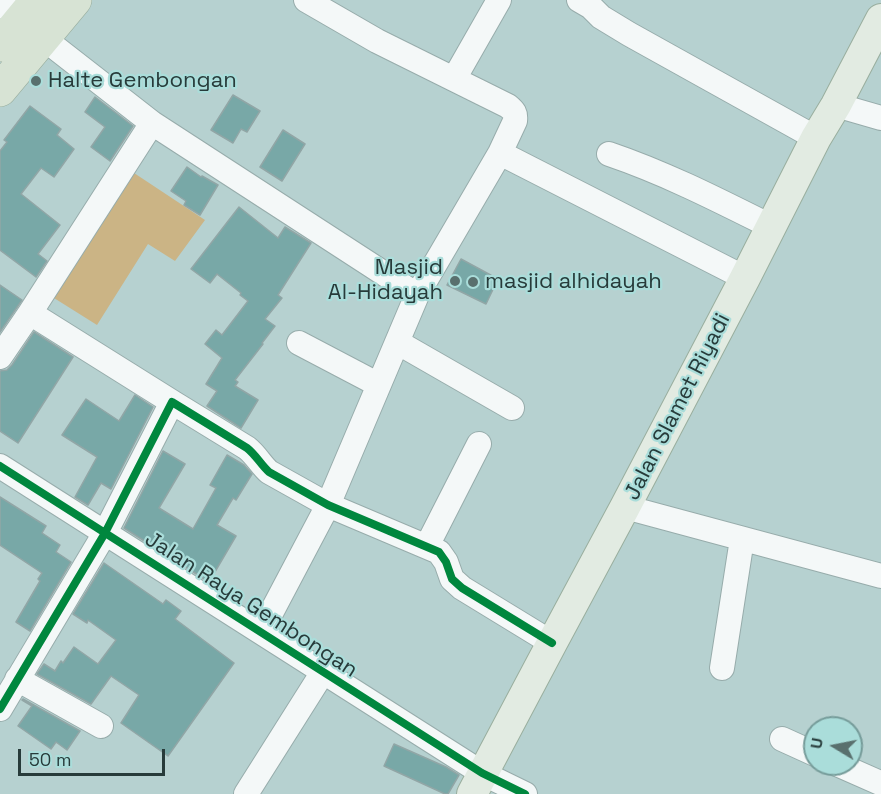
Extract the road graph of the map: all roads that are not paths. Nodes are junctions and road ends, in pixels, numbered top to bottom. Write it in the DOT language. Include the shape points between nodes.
graph roads {
  1 [pos="75,0"];
  2 [pos="306,0"];
  3 [pos="499,0"];
  4 [pos="579,0"];
  5 [pos="881,19"];
  6 [pos="20,21"];
  7 [pos="454,79"];
  8 [pos="0,90"];
  9 [pos="836,105"];
  10 [pos="881,118"];
  11 [pos="152,123"];
  12 [pos="816,138"];
  13 [pos="500,153"];
  14 [pos="609,154"];
  15 [pos="770,226"];
  16 [pos="745,278"];
  17 [pos="417,295"];
  18 [pos="30,312"];
  19 [pos="397,342"];
  20 [pos="299,343"];
  21 [pos="0,357"];
  22 [pos="379,386"];
  23 [pos="172,402"];
  24 [pos="512,408"];
  25 [pos="479,444"];
  26 [pos="0,466"];
  27 [pos="328,505"];
  28 [pos="625,507"];
  29 [pos="105,533"];
  30 [pos="742,539"];
  31 [pos="427,546"];
  32 [pos="881,576"];
  33 [pos="261,632"];
  34 [pos="552,642"];
  35 [pos="722,668"];
  36 [pos="323,672"];
  37 [pos="17,679"];
  38 [pos="0,709"];
  39 [pos="101,726"];
  40 [pos="782,740"];
  41 [pos="803,749"];
  42 [pos="859,776"];
  43 [pos="477,784"];
  44 [pos="878,786"];
  45 [pos="246,794"];
  46 [pos="525,794"];
  1 -- 6 [label="highway"];
  2 -- 7 [label="street"];
  3 -- 7 [label="street"];
  4 -- 12 [label="street" via="629,34"];
  5 -- 9 [label="main road, Jalan Slamet Riyadi"];
  6 -- 8 [label="highway"];
  6 -- 11 [label="street"];
  7 -- 13 [label="street" via="514,111 516,115"];
  9 -- 10 [label="street"];
  9 -- 12 [label="main road, Jalan Slamet Riyadi"];
  11 -- 17 [label="street"];
  11 -- 18 [label="street"];
  12 -- 15 [label="main road, Jalan Slamet Riyadi"];
  13 -- 16 [label="street"];
  13 -- 17 [label="street"];
  14 -- 15 [label="street" via="704,193"];
  15 -- 16 [label="main road, Jalan Slamet Riyadi"];
  16 -- 28 [label="main road, Jalan Slamet Riyadi"];
  17 -- 19 [label="street"];
  18 -- 21 [label="street"];
  18 -- 23 [label="street"];
  19 -- 22 [label="street"];
  19 -- 24 [label="street"];
  20 -- 22 [label="street"];
  22 -- 27 [label="street"];
  23 -- 27 [label="street" via="247,448 269,472"];
  23 -- 29 [label="street"];
  25 -- 31 [label="street"];
  26 -- 29 [label="street, Jalan Raya Gembongan"];
  27 -- 31 [label="street"];
  27 -- 33 [label="street"];
  28 -- 30 [label="street"];
  28 -- 34 [label="main road, Jalan Slamet Riyadi"];
  29 -- 33 [label="street, Jalan Raya Gembongan"];
  29 -- 37 [label="street"];
  30 -- 32 [label="street"];
  30 -- 35 [label="street"];
  31 -- 34 [label="street" via="439,552 452,579 462,588"];
  33 -- 36 [label="street, Jalan Raya Gembongan"];
  34 -- 43 [label="main road, Jalan Slamet Riyadi"];
  36 -- 43 [label="street, Jalan Raya Gembongan"];
  36 -- 45 [label="street"];
  37 -- 38 [label="street"];
  37 -- 39 [label="street"];
  40 -- 41 [label="street"];
  42 -- 44 [label="street"];
  43 -- 46 [label="street, Jalan Raya Gembongan"];
}
